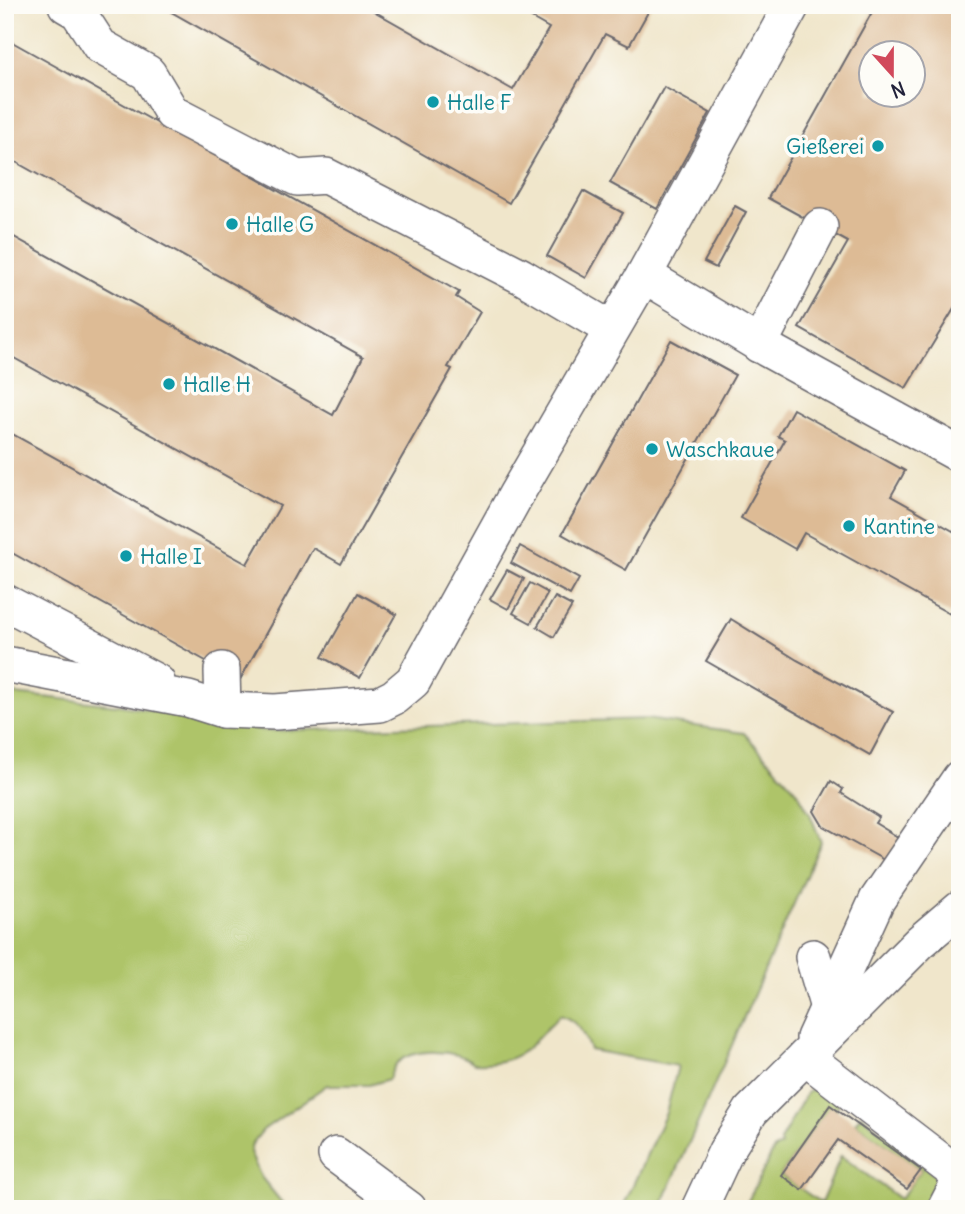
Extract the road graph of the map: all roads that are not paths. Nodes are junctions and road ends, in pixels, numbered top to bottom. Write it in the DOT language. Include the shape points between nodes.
graph roads {
  1 [pos="66,5"];
  2 [pos="792,5"];
  3 [pos="820,227"];
  4 [pos="644,275"];
  5 [pos="611,329"];
  6 [pos="759,345"];
  7 [pos="960,455"];
  8 [pos="5,602"];
  9 [pos="5,664"];
  10 [pos="222,670"];
  11 [pos="188,699"];
  12 [pos="223,710"];
  13 [pos="960,778"];
  14 [pos="959,909"];
  15 [pos="813,957"];
  16 [pos="828,1008"];
  17 [pos="806,1057"];
  18 [pos="336,1155"];
  19 [pos="960,1178"];
  20 [pos="409,1209"];
  21 [pos="699,1209"];
  22 [pos="944,1209"];
  1 -- 5 [label="street" via="78,12 100,46 148,73 172,113 297,178 326,176 521,276"];
  2 -- 4 [label="street"];
  3 -- 6 [label="street"];
  4 -- 5 [label="street"];
  4 -- 6 [label="street"];
  5 -- 12 [label="street" via="413,681 380,704 275,712"];
  6 -- 7 [label="street"];
  8 -- 11 [label="street"];
  9 -- 11 [label="street"];
  10 -- 12 [label="street"];
  11 -- 12 [label="street"];
  13 -- 16 [label="street" via="870,892"];
  14 -- 17 [label="street"];
  15 -- 16 [label="street"];
  16 -- 17 [label="street"];
  17 -- 19 [label="street"];
  17 -- 21 [label="street" via="751,1111"];
  18 -- 20 [label="street"];
  19 -- 22 [label="street"];
}
